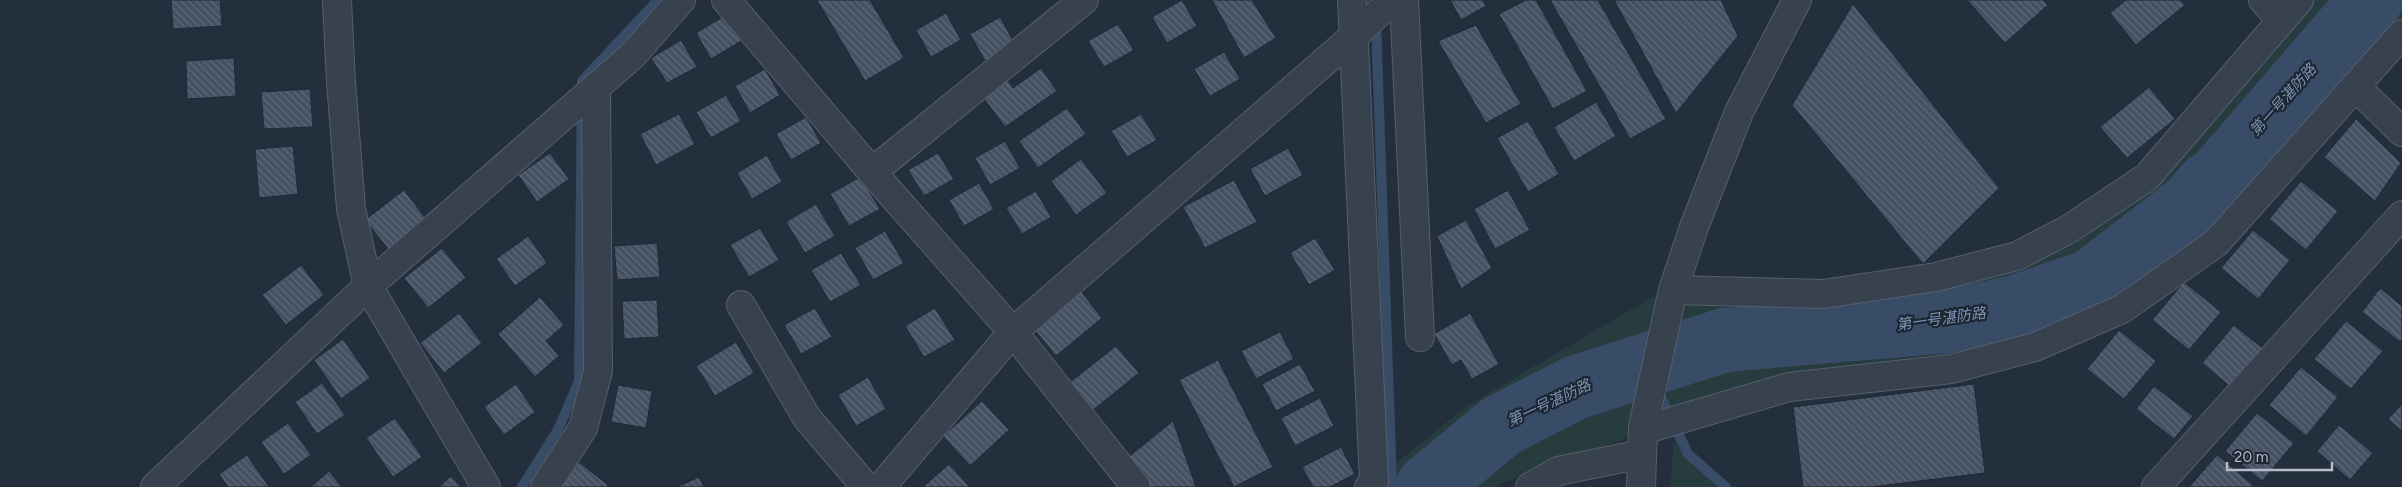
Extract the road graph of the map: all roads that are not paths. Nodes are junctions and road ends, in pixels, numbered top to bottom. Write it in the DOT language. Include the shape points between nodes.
graph roads {
  1 [pos="337,0"];
  2 [pos="681,0"];
  3 [pos="726,0"];
  4 [pos="1084,0"];
  5 [pos="1352,0"];
  6 [pos="1392,0"];
  7 [pos="1404,0"];
  8 [pos="1797,0"];
  9 [pos="2263,0"];
  10 [pos="2290,10"];
  11 [pos="2402,34"];
  12 [pos="1355,36"];
  13 [pos="2355,86"];
  14 [pos="596,87"];
  15 [pos="2402,132"];
  16 [pos="872,172"];
  17 [pos="2402,215"];
  18 [pos="368,286"];
  19 [pos="1671,298"];
  20 [pos="741,305"];
  21 [pos="1013,332"];
  22 [pos="1420,337"];
  23 [pos="1643,427"];
  24 [pos="1642,454"];
  25 [pos="155,487"];
  26 [pos="486,487"];
  27 [pos="546,487"];
  28 [pos="866,487"];
  29 [pos="881,487"];
  30 [pos="1136,487"];
  31 [pos="1369,487"];
  32 [pos="1530,487"];
  33 [pos="1641,487"];
  34 [pos="2156,487"];
  1 -- 18 [label="street" via="351,209"];
  2 -- 14 [label="street" via="633,55"];
  3 -- 16 [label="street"];
  4 -- 16 [label="street"];
  5 -- 12 [label="street"];
  6 -- 12 [label="street"];
  7 -- 22 [label="street"];
  8 -- 19 [label="street" via="1739,112 1694,227"];
  9 -- 10 [label="street"];
  10 -- 19 [label="street" via="2147,177 2069,229 2017,256 1936,277 1823,294"];
  11 -- 13 [label="street"];
  12 -- 21 [label="street"];
  12 -- 31 [label="street" via="1374,481"];
  13 -- 15 [label="street"];
  13 -- 23 [label="street" via="2216,243 2122,309 2035,347 1951,369 1789,387 1653,427"];
  14 -- 18 [label="street"];
  14 -- 27 [label="street" via="598,371 583,428"];
  16 -- 21 [label="street"];
  17 -- 34 [label="street"];
  18 -- 25 [label="street"];
  18 -- 26 [label="street"];
  19 -- 23 [label="street"];
  20 -- 28 [label="street" via="807,418"];
  21 -- 29 [label="street"];
  21 -- 30 [label="street"];
  23 -- 24 [label="street"];
  24 -- 32 [label="street" via="1558,471"];
  24 -- 33 [label="street"];
}
